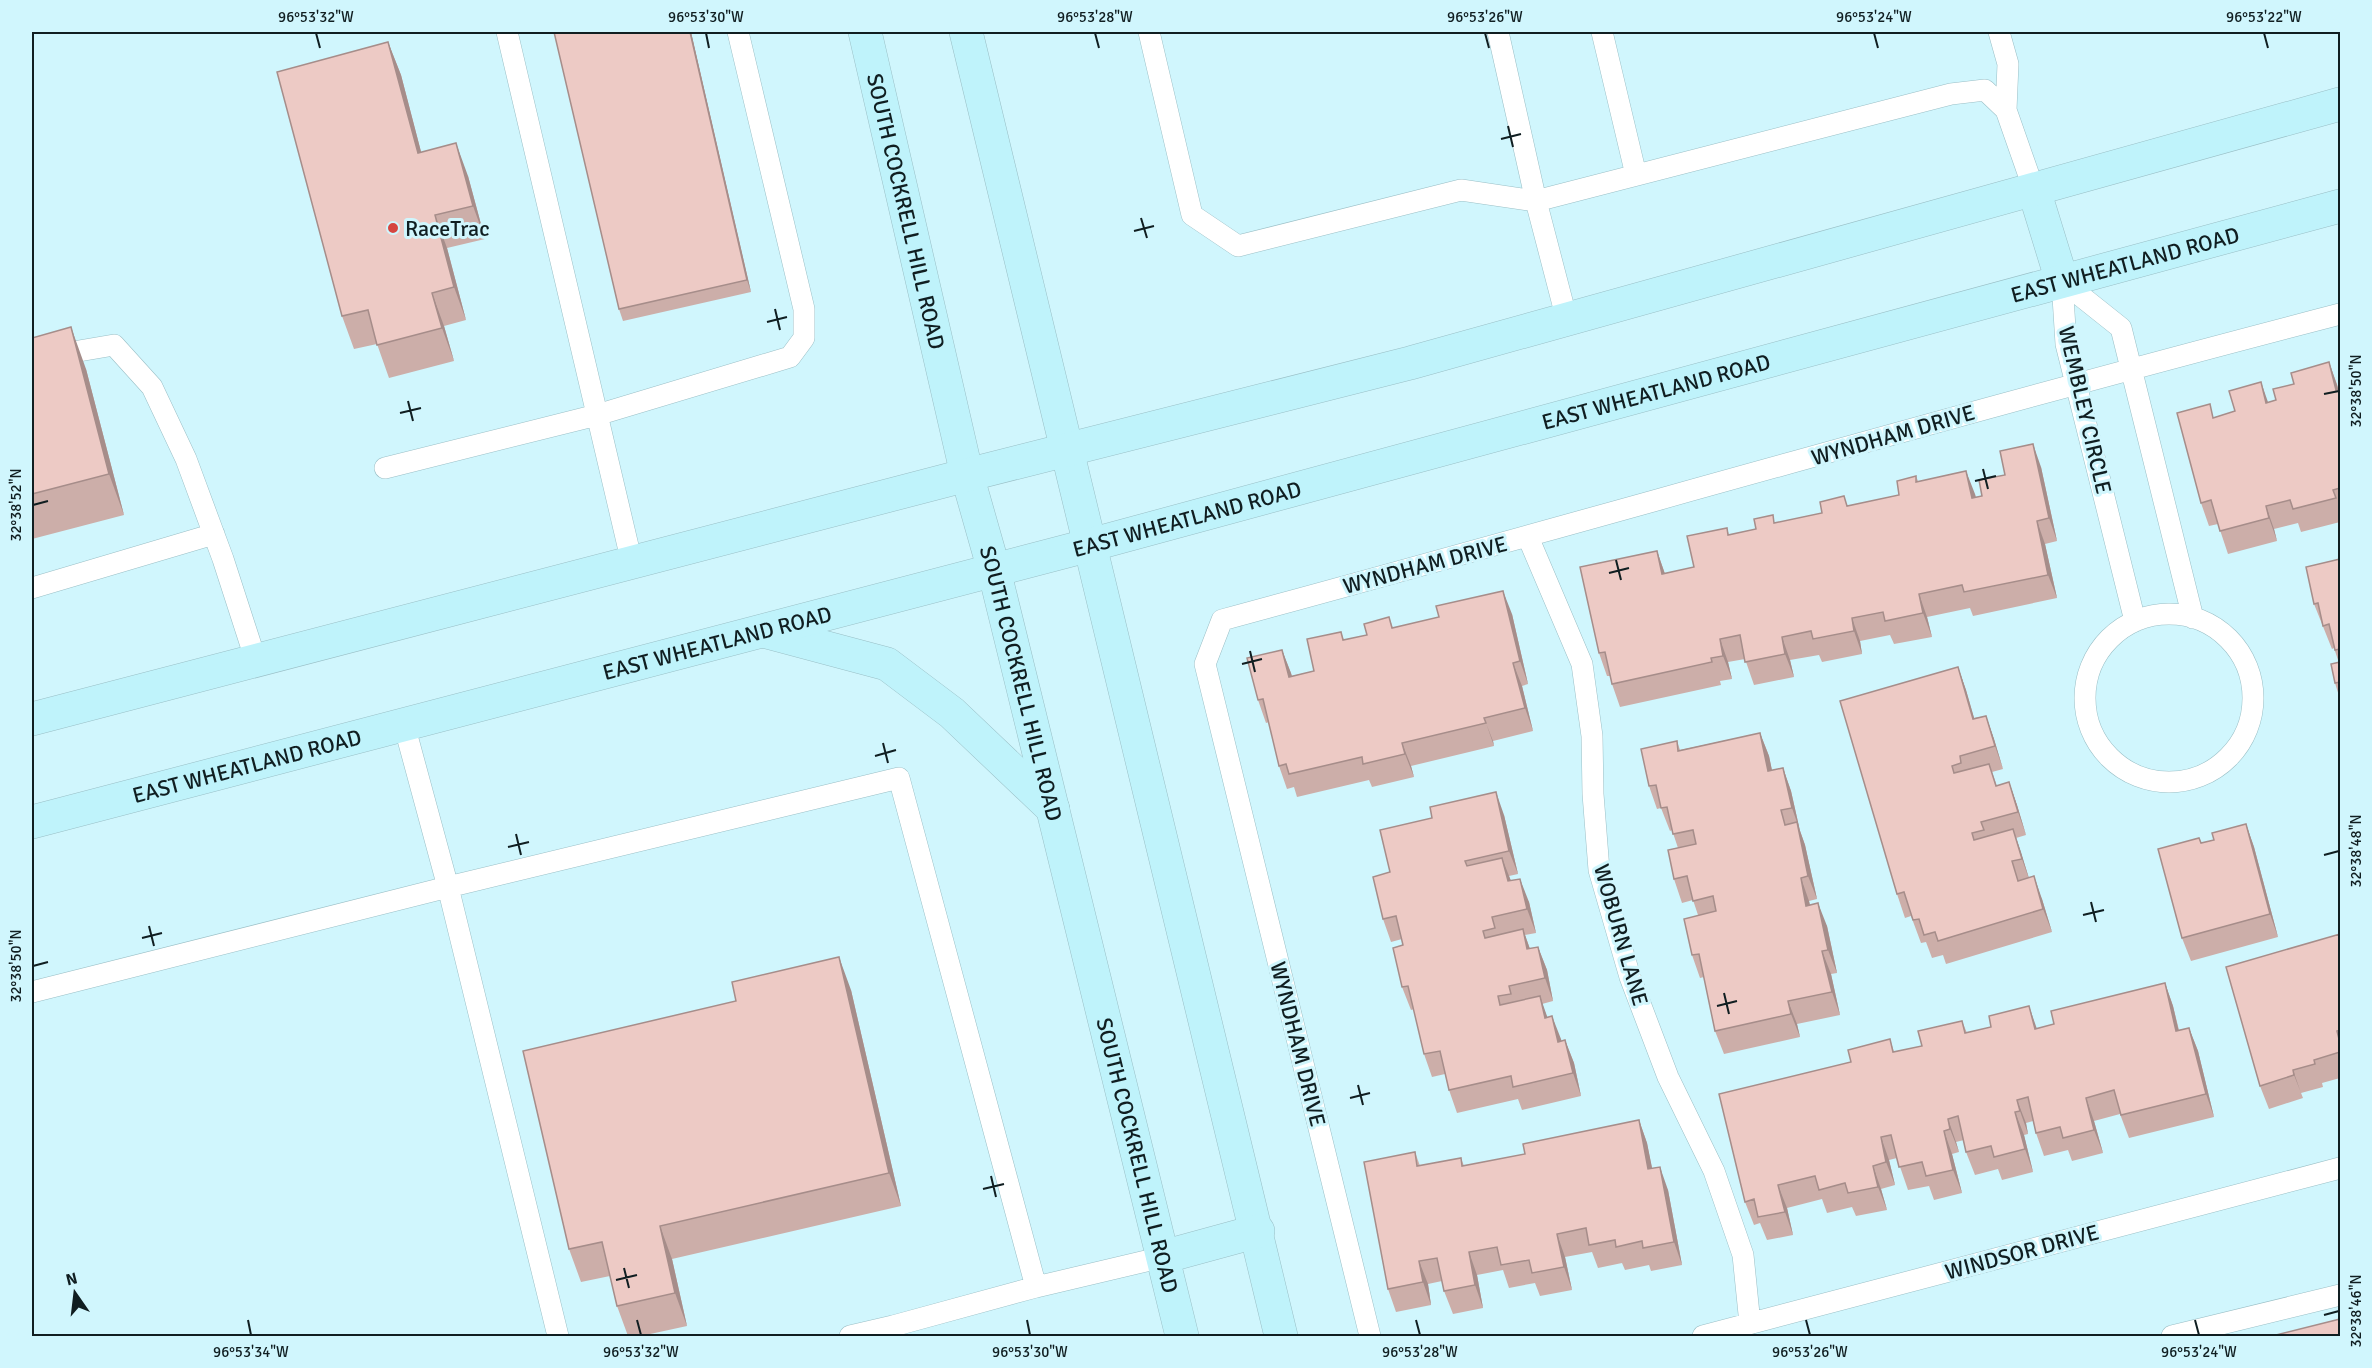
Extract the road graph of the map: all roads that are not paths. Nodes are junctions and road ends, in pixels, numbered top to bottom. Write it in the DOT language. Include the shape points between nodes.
graph roads {
  1 [pos="507,32"];
  2 [pos="738,32"];
  3 [pos="865,32"];
  4 [pos="966,32"];
  5 [pos="1149,32"];
  6 [pos="1498,32"];
  7 [pos="1602,32"];
  8 [pos="1999,32"];
  9 [pos="2340,104"];
  10 [pos="2007,110"];
  11 [pos="1636,175"];
  12 [pos="2034,190"];
  13 [pos="1536,201"];
  14 [pos="2340,206"];
  15 [pos="2062,281"];
  16 [pos="2340,314"];
  17 [pos="1567,320"];
  18 [pos="32,359"];
  19 [pos="2132,368"];
  20 [pos="2075,384"];
  21 [pos="597,415"];
  22 [pos="1067,449"];
  23 [pos="386,468"];
  24 [pos="967,475"];
  25 [pos="214,534"];
  26 [pos="1528,537"];
  27 [pos="1090,545"];
  28 [pos="632,563"];
  29 [pos="994,570"];
  30 [pos="32,588"];
  31 [pos="2193,618"];
  32 [pos="2135,621"];
  33 [pos="761,631"];
  34 [pos="256,661"];
  35 [pos="32,719"];
  36 [pos="402,725"];
  37 [pos="1053,809"];
  38 [pos="32,822"];
  39 [pos="448,887"];
  40 [pos="32,992"];
  41 [pos="2340,1168"];
  42 [pos="1257,1232"];
  43 [pos="1163,1257"];
  44 [pos="1036,1287"];
  45 [pos="2340,1295"];
  46 [pos="1750,1324"];
  47 [pos="894,1331"];
  48 [pos="558,1336"];
  49 [pos="850,1336"];
  50 [pos="1182,1336"];
  51 [pos="1281,1336"];
  52 [pos="1370,1336"];
  53 [pos="1703,1336"];
  54 [pos="2172,1336"];
  1 -- 21 [label="lane"];
  2 -- 21 [label="lane" via="804,309 804,338 790,357"];
  3 -- 24 [label="main road, SOUTH COCKRELL HILL ROAD"];
  4 -- 22 [label="main road"];
  5 -- 13 [label="lane" via="1192,215 1238,246 1461,190"];
  6 -- 13 [label="lane"];
  7 -- 11 [label="lane"];
  8 -- 10 [label="lane" via="2008,64"];
  9 -- 12 [label="main road"];
  10 -- 11 [label="lane" via="1985,90 1951,94"];
  10 -- 12 [label="lane"];
  11 -- 13 [label="lane"];
  12 -- 15 [label="main road"];
  12 -- 17 [label="main road"];
  13 -- 17 [label="lane"];
  14 -- 15 [label="main road, EAST WHEATLAND ROAD"];
  15 -- 19 [label="lane, WEMBLEY CIRCLE" via="2121,328"];
  15 -- 20 [label="lane, WEMBLEY CIRCLE" via="2066,344"];
  15 -- 27 [label="main road, EAST WHEATLAND ROAD"];
  16 -- 19 [label="lane, WYNDHAM DRIVE"];
  17 -- 22 [label="main road"];
  18 -- 25 [label="lane" via="114,345 152,387 186,459"];
  19 -- 20 [label="lane, WYNDHAM DRIVE"];
  19 -- 31 [label="lane, WEMBLEY CIRCLE"];
  20 -- 26 [label="lane, WYNDHAM DRIVE"];
  20 -- 32 [label="lane, WEMBLEY CIRCLE"];
  21 -- 23 [label="lane"];
  21 -- 28 [label="lane"];
  22 -- 24 [label="main road"];
  22 -- 27 [label="main road"];
  24 -- 28 [label="main road"];
  24 -- 29 [label="main road, SOUTH COCKRELL HILL ROAD"];
  25 -- 30 [label="lane"];
  25 -- 34 [label="lane"];
  26 -- 46 [label="lane, WOBURN LANE" via="1582,664 1592,736 1599,870 1629,977 1668,1077 1714,1171 1743,1255"];
  26 -- 52 [label="lane, WYNDHAM DRIVE" via="1222,620 1205,664"];
  27 -- 29 [label="main road, EAST WHEATLAND ROAD"];
  27 -- 42 [label="main road"];
  28 -- 34 [label="main road"];
  29 -- 33 [label="main road, EAST WHEATLAND ROAD"];
  29 -- 37 [label="main road, SOUTH COCKRELL HILL ROAD"];
  31 -- 32 [label="lane" via="2152,615"];
  31 -- 32 [label="lane" via="2221,631 2238,649 2249,670 2254,694 2252,717 2243,740 2210,773 2166,783 2133,774 2106,755 2093,735 2086,711 2086,686 2093,661 2108,641"];
  33 -- 36 [label="main road, EAST WHEATLAND ROAD"];
  33 -- 37 [label="main road" via="887,664 952,713"];
  34 -- 35 [label="main road"];
  36 -- 38 [label="main road, EAST WHEATLAND ROAD"];
  36 -- 39 [label="lane"];
  37 -- 43 [label="main road, SOUTH COCKRELL HILL ROAD"];
  39 -- 40 [label="lane"];
  39 -- 44 [label="lane" via="899,778"];
  39 -- 48 [label="lane"];
  41 -- 46 [label="lane, WINDSOR DRIVE"];
  42 -- 43 [label="main road"];
  42 -- 51 [label="main road"];
  43 -- 44 [label="lane"];
  43 -- 50 [label="main road, SOUTH COCKRELL HILL ROAD"];
  44 -- 47 [label="lane"];
  45 -- 54 [label="lane"];
  46 -- 53 [label="lane, WINDSOR DRIVE"];
  47 -- 49 [label="lane"];
}
